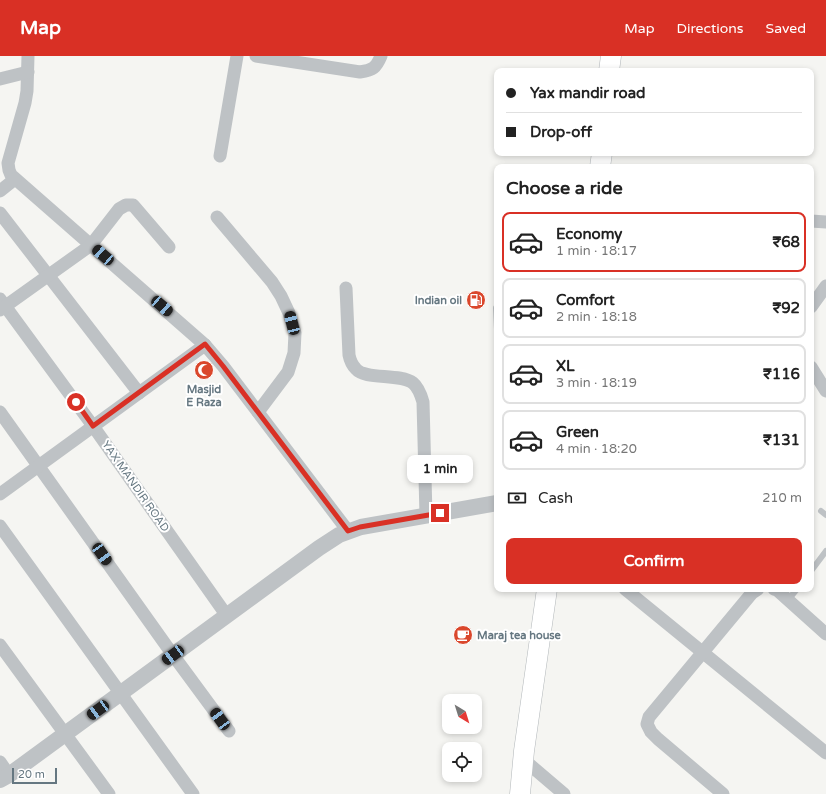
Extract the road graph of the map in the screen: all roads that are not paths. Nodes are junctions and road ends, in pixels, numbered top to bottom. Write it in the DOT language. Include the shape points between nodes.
graph roads {
  1 [pos="28,56"];
  2 [pos="237,56"];
  3 [pos="256,56"];
  4 [pos="381,56"];
  5 [pos="611,56"];
  6 [pos="609,68"];
  7 [pos="22,74"];
  8 [pos="0,79"];
  9 [pos="0,89"];
  10 [pos="220,156"];
  11 [pos="16,179"];
  12 [pos="0,191"];
  13 [pos="0,213"];
  14 [pos="217,217"];
  15 [pos="814,221"];
  16 [pos="826,222"];
  17 [pos="91,245"];
  18 [pos="169,247"];
  19 [pos="48,276"];
  20 [pos="826,286"];
  21 [pos="346,288"];
  22 [pos="814,303"];
  23 [pos="2,305"];
  24 [pos="205,344"];
  25 [pos="814,372"];
  26 [pos="826,391"];
  27 [pos="139,393"];
  28 [pos="0,412"];
  29 [pos="258,412"];
  30 [pos="93,426"];
  31 [pos="39,466"];
  32 [pos="0,494"];
  33 [pos="494,504"];
  34 [pos="820,511"];
  35 [pos="426,515"];
  36 [pos="826,515"];
  37 [pos="0,526"];
  38 [pos="348,531"];
  39 [pos="826,551"];
  40 [pos="814,567"];
  41 [pos="547,592"];
  42 [pos="629,592"];
  43 [pos="754,592"];
  44 [pos="779,592"];
  45 [pos="795,592"];
  46 [pos="788,600"];
  47 [pos="227,616"];
  48 [pos="826,634"];
  49 [pos="0,645"];
  50 [pos="703,652"];
  51 [pos="173,655"];
  52 [pos="120,694"];
  53 [pos="229,732"];
  54 [pos="65,734"];
  55 [pos="826,753"];
  56 [pos="523,759"];
  57 [pos="0,762"];
  58 [pos="5,777"];
  59 [pos="110,794"];
  60 [pos="193,794"];
  61 [pos="520,794"];
  62 [pos="564,794"];
  63 [pos="723,794"];
  1 -- 7 [label="street"];
  2 -- 10 [label="street"];
  3 -- 4 [label="street" via="360,72 370,70"];
  5 -- 6 [label="main road"];
  7 -- 8 [label="street"];
  7 -- 9 [label="street"];
  7 -- 11 [label="street" via="27,91 8,163 11,175"];
  11 -- 12 [label="street"];
  11 -- 17 [label="street"];
  13 -- 19 [label="street"];
  14 -- 29 [label="street" via="272,282 290,313 295,333 294,353 288,372"];
  15 -- 16 [label="street"];
  17 -- 18 [label="street" via="119,209 133,205"];
  17 -- 19 [label="street"];
  17 -- 24 [label="street"];
  19 -- 23 [label="street"];
  19 -- 27 [label="street"];
  20 -- 22 [label="street"];
  21 -- 35 [label="street" via="349,356 356,371 402,378 413,383 420,392 423,402"];
  23 -- 30 [label="street, YAX MANDIR ROAD"];
  24 -- 27 [label="street"];
  24 -- 29 [label="street"];
  25 -- 26 [label="street"];
  27 -- 30 [label="street"];
  28 -- 31 [label="street"];
  29 -- 38 [label="street"];
  30 -- 31 [label="street"];
  30 -- 47 [label="street, YAX MANDIR ROAD"];
  31 -- 32 [label="street"];
  31 -- 51 [label="street"];
  33 -- 35 [label="street"];
  34 -- 36 [label="lane"];
  35 -- 38 [label="street"];
  37 -- 52 [label="street"];
  38 -- 47 [label="street" via="319,548"];
  39 -- 40 [label="lane"];
  41 -- 56 [label="main road"];
  42 -- 50 [label="street"];
  43 -- 50 [label="street"];
  44 -- 46 [label="street"];
  45 -- 46 [label="lane"];
  46 -- 48 [label="street"];
  47 -- 51 [label="street"];
  49 -- 54 [label="street"];
  50 -- 55 [label="street"];
  50 -- 63 [label="street" via="649,717 647,724 658,739"];
  51 -- 52 [label="street"];
  51 -- 53 [label="street"];
  52 -- 54 [label="street"];
  52 -- 60 [label="street"];
  54 -- 58 [label="street"];
  54 -- 59 [label="street"];
  56 -- 61 [label="main road"];
  56 -- 62 [label="street"];
  57 -- 58 [label="street"];
}
